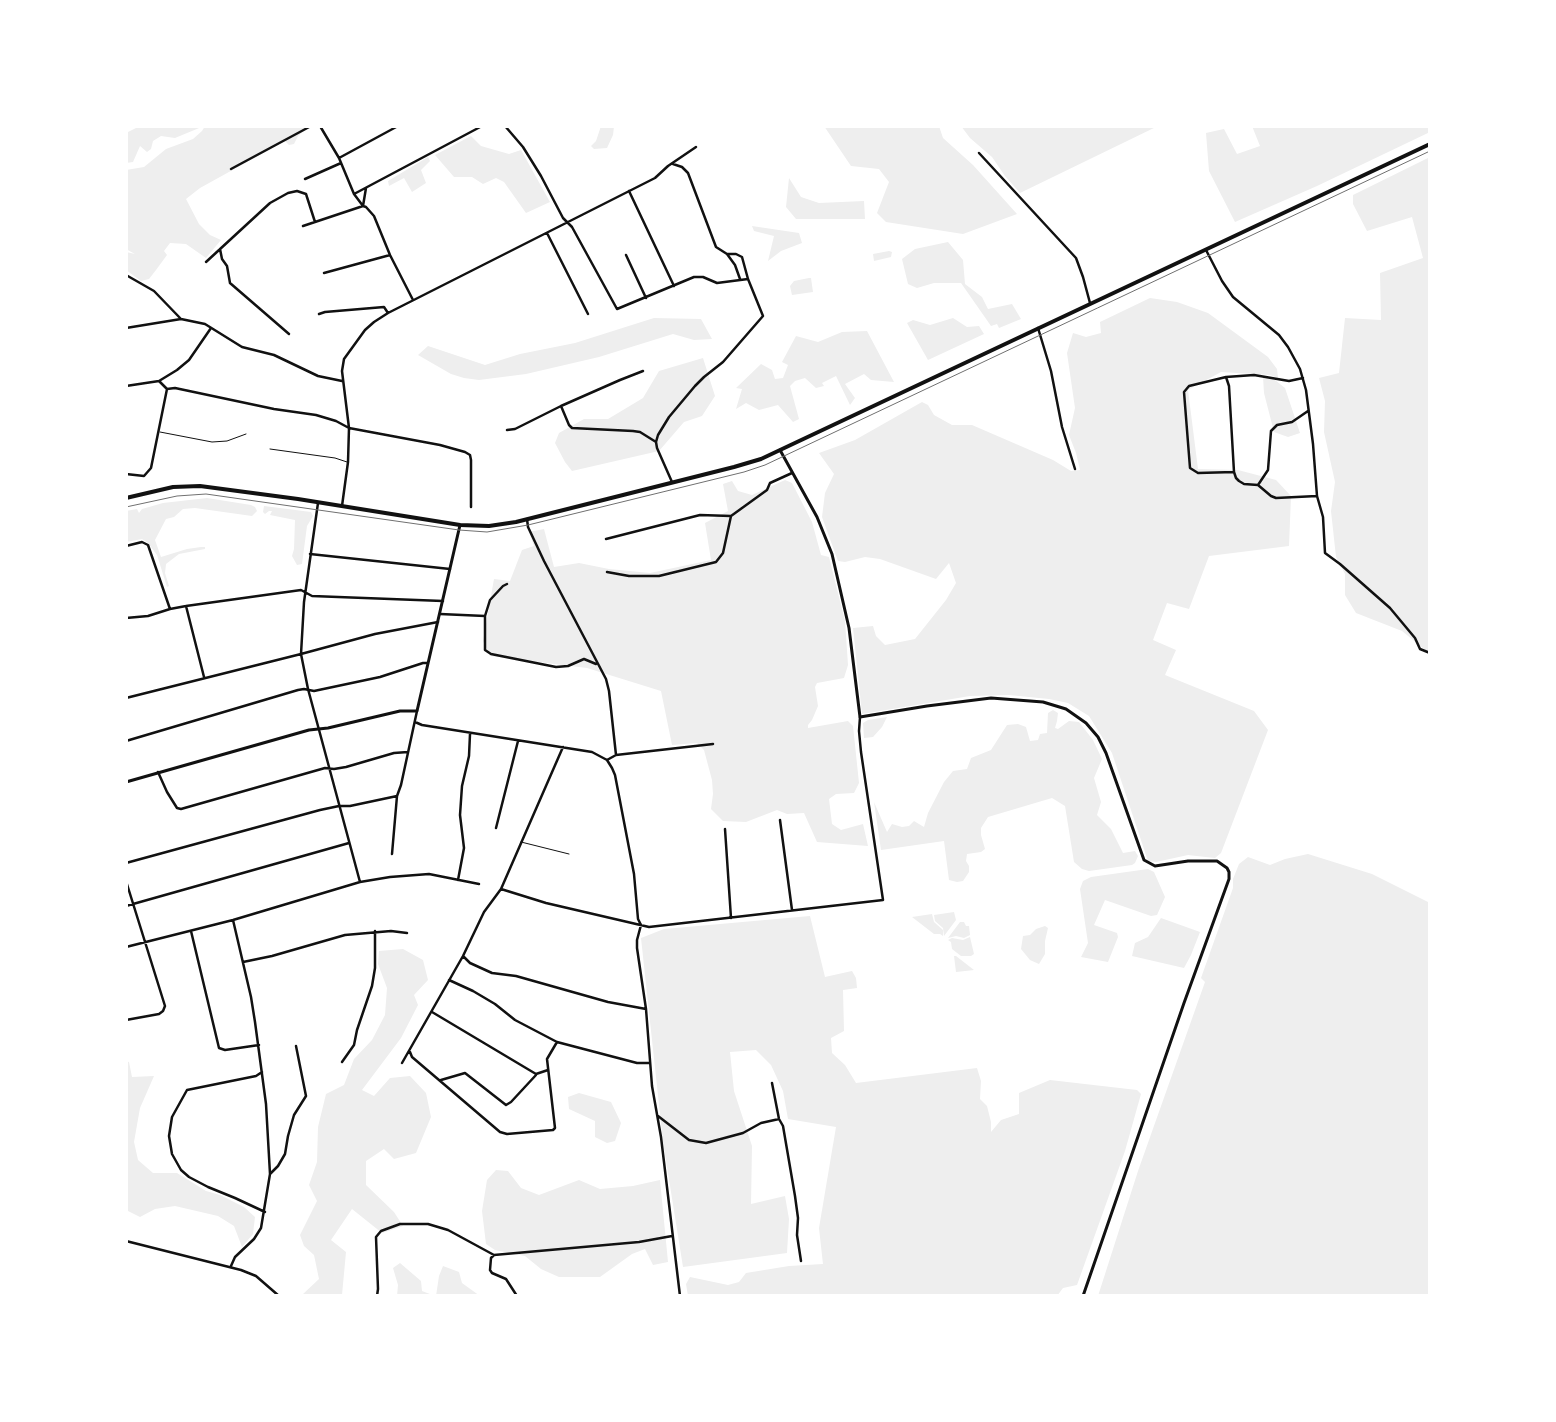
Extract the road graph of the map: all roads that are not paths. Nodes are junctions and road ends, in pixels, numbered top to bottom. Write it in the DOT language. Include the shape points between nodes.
graph roads {
  1 [pos="311,126"];
  2 [pos="320,126"];
  3 [pos="398,126"];
  4 [pos="482,126"];
  5 [pos="505,126"];
  6 [pos="1430,144"];
  7 [pos="696,147"];
  8 [pos="979,153"];
  9 [pos="339,158"];
  10 [pos="341,163"];
  11 [pos="672,164"];
  12 [pos="231,169"];
  13 [pos="305,179"];
  14 [pos="367,187"];
  15 [pos="629,191"];
  16 [pos="354,194"];
  17 [pos="363,206"];
  18 [pos="315,222"];
  19 [pos="568,222"];
  20 [pos="302,226"];
  21 [pos="547,233"];
  22 [pos="1205,248"];
  23 [pos="220,249"];
  24 [pos="727,254"];
  25 [pos="390,255"];
  26 [pos="626,255"];
  27 [pos="206,262"];
  28 [pos="324,273"];
  29 [pos="126,275"];
  30 [pos="740,279"];
  31 [pos="748,279"];
  32 [pos="674,286"];
  33 [pos="646,298"];
  34 [pos="413,300"];
  35 [pos="1090,303"];
  36 [pos="388,312"];
  37 [pos="318,314"];
  38 [pos="588,314"];
  39 [pos="181,319"];
  40 [pos="126,328"];
  41 [pos="211,328"];
  42 [pos="1038,328"];
  43 [pos="289,334"];
  44 [pos="643,371"];
  45 [pos="1226,377"];
  46 [pos="1303,378"];
  47 [pos="159,381"];
  48 [pos="342,381"];
  49 [pos="126,386"];
  50 [pos="167,389"];
  51 [pos="560,406"];
  52 [pos="1309,411"];
  53 [pos="349,428"];
  54 [pos="507,430"];
  55 [pos="160,432"];
  56 [pos="246,434"];
  57 [pos="656,442"];
  58 [pos="270,449"];
  59 [pos="780,450"];
  60 [pos="348,462"];
  61 [pos="1075,469"];
  62 [pos="1234,472"];
  63 [pos="792,473"];
  64 [pos="126,474"];
  65 [pos="672,482"];
  66 [pos="1258,485"];
  67 [pos="1317,496"];
  68 [pos="126,498"];
  69 [pos="318,502"];
  70 [pos="342,506"];
  71 [pos="471,507"];
  72 [pos="731,516"];
  73 [pos="527,519"];
  74 [pos="460,525"];
  75 [pos="606,539"];
  76 [pos="126,546"];
  77 [pos="310,554"];
  78 [pos="450,569"];
  79 [pos="607,572"];
  80 [pos="507,584"];
  81 [pos="305,593"];
  82 [pos="443,601"];
  83 [pos="186,606"];
  84 [pos="170,609"];
  85 [pos="440,614"];
  86 [pos="486,616"];
  87 [pos="126,618"];
  88 [pos="438,622"];
  89 [pos="301,654"];
  90 [pos="1430,654"];
  91 [pos="429,663"];
  92 [pos="599,667"];
  93 [pos="204,678"];
  94 [pos="308,689"];
  95 [pos="126,698"];
  96 [pos="417,711"];
  97 [pos="860,717"];
  98 [pos="415,722"];
  99 [pos="318,729"];
  100 [pos="470,733"];
  101 [pos="126,741"];
  102 [pos="518,741"];
  103 [pos="713,744"];
  104 [pos="562,747"];
  105 [pos="408,752"];
  106 [pos="616,755"];
  107 [pos="607,760"];
  108 [pos="330,768"];
  109 [pos="158,772"];
  110 [pos="126,782"];
  111 [pos="397,796"];
  112 [pos="340,806"];
  113 [pos="780,820"];
  114 [pos="496,828"];
  115 [pos="725,830"];
  116 [pos="520,842"];
  117 [pos="349,843"];
  118 [pos="392,854"];
  119 [pos="569,854"];
  120 [pos="126,864"];
  121 [pos="458,880"];
  122 [pos="126,881"];
  123 [pos="360,882"];
  124 [pos="479,884"];
  125 [pos="501,889"];
  126 [pos="133,904"];
  127 [pos="126,906"];
  128 [pos="792,910"];
  129 [pos="731,918"];
  130 [pos="233,920"];
  131 [pos="641,924"];
  132 [pos="191,931"];
  133 [pos="375,931"];
  134 [pos="407,933"];
  135 [pos="146,942"];
  136 [pos="126,947"];
  137 [pos="463,956"];
  138 [pos="243,962"];
  139 [pos="449,980"];
  140 [pos="646,1009"];
  141 [pos="432,1012"];
  142 [pos="126,1020"];
  143 [pos="557,1042"];
  144 [pos="259,1045"];
  145 [pos="296,1046"];
  146 [pos="410,1052"];
  147 [pos="342,1062"];
  148 [pos="402,1063"];
  149 [pos="650,1063"];
  150 [pos="548,1070"];
  151 [pos="262,1072"];
  152 [pos="536,1074"];
  153 [pos="441,1080"];
  154 [pos="772,1083"];
  155 [pos="658,1116"];
  156 [pos="779,1119"];
  157 [pos="270,1174"];
  158 [pos="265,1212"];
  159 [pos="672,1236"];
  160 [pos="126,1241"];
  161 [pos="494,1255"];
  162 [pos="801,1261"];
  163 [pos="231,1266"];
  164 [pos="279,1296"];
  165 [pos="377,1296"];
  166 [pos="517,1296"];
  167 [pos="680,1296"];
  168 [pos="1083,1296"];
  1 -- 12 [label="street"];
  2 -- 9 [label="street"];
  3 -- 9 [label="street"];
  4 -- 14 [label="street"];
  5 -- 19 [label="street" via="523,148"];
  6 -- 22 [label="highway"];
  7 -- 11 [label="street"];
  8 -- 35 [label="street" via="1076,258"];
  9 -- 10 [label="street"];
  10 -- 13 [label="street"];
  10 -- 16 [label="street"];
  11 -- 15 [label="street" via="655,178"];
  11 -- 24 [label="street" via="688,173 716,247"];
  14 -- 16 [label="street"];
  14 -- 17 [label="street"];
  15 -- 19 [label="street"];
  15 -- 32 [label="street"];
  16 -- 17 [label="street"];
  17 -- 18 [label="street"];
  17 -- 25 [label="street" via="374,216"];
  18 -- 20 [label="street"];
  18 -- 23 [label="street" via="306,194 288,193 270,203"];
  19 -- 21 [label="street"];
  19 -- 33 [label="street" via="617,309"];
  21 -- 34 [label="street"];
  21 -- 38 [label="street"];
  22 -- 35 [label="highway"];
  22 -- 46 [label="street" via="1233,297 1284,341"];
  23 -- 27 [label="street"];
  23 -- 43 [label="street" via="230,283"];
  24 -- 30 [label="street"];
  24 -- 31 [label="street" via="742,257"];
  25 -- 28 [label="street"];
  25 -- 34 [label="street"];
  26 -- 33 [label="street"];
  29 -- 39 [label="street" via="148,286"];
  30 -- 31 [label="street"];
  30 -- 32 [label="street" via="717,283 699,276"];
  31 -- 57 [label="street" via="763,316 669,417"];
  32 -- 33 [label="street"];
  34 -- 36 [label="street"];
  35 -- 42 [label="highway"];
  36 -- 37 [label="street" via="384,307"];
  36 -- 48 [label="street" via="374,322 351,348 344,359"];
  39 -- 40 [label="street"];
  39 -- 41 [label="street"];
  41 -- 47 [label="street" via="189,360"];
  41 -- 48 [label="street" via="242,347 274,356 318,376"];
  42 -- 59 [label="highway"];
  42 -- 61 [label="street"];
  44 -- 51 [label="street"];
  45 -- 46 [label="street" via="1254,375 1289,381"];
  45 -- 62 [label="street"];
  45 -- 62 [label="street" via="1189,386 1184,392 1184,401 1190,468 1198,473"];
  46 -- 52 [label="street"];
  47 -- 49 [label="street"];
  47 -- 50 [label="street"];
  48 -- 53 [label="street"];
  50 -- 53 [label="street" via="316,415"];
  50 -- 55 [label="street"];
  51 -- 54 [label="street"];
  51 -- 57 [label="street" via="572,428 640,432"];
  52 -- 66 [label="street" via="1292,422 1277,425 1271,431 1268,470"];
  52 -- 67 [label="street"];
  53 -- 60 [label="street"];
  53 -- 71 [label="street" via="440,445 470,455"];
  55 -- 56 [label="lane" via="212,442"];
  55 -- 64 [label="street" via="151,468 144,476"];
  57 -- 65 [label="street"];
  58 -- 60 [label="lane"];
  59 -- 63 [label="street"];
  59 -- 65 [label="highway" via="761,459"];
  60 -- 70 [label="street"];
  62 -- 66 [label="street" via="1244,484"];
  63 -- 72 [label="street" via="770,483 767,490"];
  63 -- 97 [label="street" via="821,525 837,570 849,628"];
  65 -- 73 [label="highway"];
  66 -- 67 [label="street" via="1276,498"];
  67 -- 90 [label="street" via="1323,517 1324,554 1390,608 1408,628 1420,649"];
  68 -- 69 [label="highway" via="173,487 195,486"];
  69 -- 70 [label="highway"];
  69 -- 77 [label="street"];
  70 -- 74 [label="highway"];
  72 -- 75 [label="street" via="700,515"];
  72 -- 79 [label="street" via="723,553 716,562 659,576"];
  73 -- 74 [label="highway" via="489,526"];
  73 -- 92 [label="street" via="544,561"];
  74 -- 78 [label="street"];
  76 -- 84 [label="street" via="142,542 148,545"];
  77 -- 78 [label="street"];
  77 -- 81 [label="street"];
  78 -- 82 [label="street"];
  80 -- 86 [label="street" via="490,600"];
  81 -- 82 [label="street" via="312,596"];
  81 -- 83 [label="street" via="301,590"];
  81 -- 89 [label="street"];
  82 -- 85 [label="street"];
  83 -- 84 [label="street"];
  83 -- 93 [label="street"];
  84 -- 87 [label="street"];
  85 -- 86 [label="street"];
  85 -- 88 [label="street"];
  86 -- 92 [label="street" via="485,650 491,654 556,668 584,659"];
  88 -- 89 [label="street" via="375,634"];
  88 -- 91 [label="street"];
  89 -- 93 [label="street"];
  89 -- 94 [label="street"];
  91 -- 94 [label="street" via="380,677 314,691"];
  91 -- 96 [label="street"];
  92 -- 106 [label="street" via="609,691"];
  93 -- 95 [label="street"];
  94 -- 99 [label="street"];
  94 -- 101 [label="street"];
  96 -- 98 [label="street"];
  96 -- 99 [label="street" via="400,711"];
  97 -- 128 [label="street" via="861,752 883,900"];
  97 -- 168 [label="street" via="991,698 1043,702 1066,709 1086,723 1098,737 1144,860 1155,866 1188,861 1217,862 1227,868 1230,880"];
  98 -- 100 [label="street"];
  98 -- 105 [label="street"];
  99 -- 108 [label="street"];
  99 -- 109 [label="street"];
  100 -- 102 [label="street"];
  100 -- 121 [label="street" via="462,786 460,815 464,848"];
  102 -- 104 [label="street"];
  102 -- 114 [label="street"];
  103 -- 106 [label="street"];
  104 -- 107 [label="street" via="592,752"];
  104 -- 116 [label="street"];
  105 -- 108 [label="street"];
  105 -- 111 [label="street"];
  106 -- 107 [label="street"];
  107 -- 131 [label="street" via="615,775"];
  108 -- 109 [label="street" via="181,810 167,792"];
  108 -- 112 [label="street"];
  109 -- 110 [label="street"];
  111 -- 112 [label="street"];
  111 -- 118 [label="street"];
  112 -- 117 [label="street"];
  112 -- 120 [label="street"];
  113 -- 128 [label="street"];
  115 -- 129 [label="street"];
  116 -- 119 [label="lane"];
  116 -- 125 [label="street"];
  117 -- 123 [label="street"];
  117 -- 126 [label="street"];
  121 -- 123 [label="street" via="421,874"];
  121 -- 124 [label="street"];
  122 -- 126 [label="street"];
  123 -- 130 [label="street"];
  125 -- 131 [label="street" via="546,903"];
  125 -- 137 [label="street" via="484,912"];
  126 -- 127 [label="street"];
  126 -- 135 [label="street"];
  128 -- 129 [label="street"];
  129 -- 131 [label="street" via="649,927"];
  130 -- 132 [label="street"];
  130 -- 138 [label="street"];
  131 -- 140 [label="street" via="637,940"];
  132 -- 135 [label="street"];
  132 -- 144 [label="street" via="220,1048"];
  133 -- 134 [label="street"];
  133 -- 138 [label="street" via="345,935"];
  133 -- 147 [label="street" via="372,986 354,1045"];
  135 -- 136 [label="street"];
  135 -- 142 [label="street" via="163,1011"];
  137 -- 139 [label="street"];
  137 -- 140 [label="street" via="492,973 516,976 574,994"];
  138 -- 144 [label="street"];
  139 -- 141 [label="street"];
  139 -- 143 [label="street"];
  140 -- 149 [label="street"];
  141 -- 146 [label="street"];
  141 -- 152 [label="street"];
  143 -- 149 [label="street" via="637,1063"];
  143 -- 150 [label="street" via="548,1054"];
  144 -- 151 [label="street"];
  145 -- 157 [label="street" via="306,1096 294,1115 285,1154"];
  146 -- 148 [label="street"];
  146 -- 153 [label="street" via="412,1058"];
  149 -- 155 [label="street"];
  150 -- 152 [label="street"];
  150 -- 153 [label="street" via="556,1125 553,1130 500,1132"];
  151 -- 157 [label="street"];
  151 -- 158 [label="street" via="187,1090 172,1117 170,1144 178,1165 189,1177"];
  152 -- 153 [label="street" via="506,1105 465,1073"];
  154 -- 156 [label="street"];
  155 -- 156 [label="street" via="689,1140 706,1144"];
  155 -- 159 [label="street"];
  156 -- 162 [label="street" via="795,1196"];
  157 -- 158 [label="street"];
  158 -- 163 [label="street" via="261,1228"];
  159 -- 161 [label="street"];
  159 -- 167 [label="street"];
  160 -- 163 [label="street"];
  161 -- 165 [label="street" via="456,1234 428,1224 391,1227 376,1237"];
  161 -- 166 [label="street" via="490,1270 506,1279"];
  163 -- 164 [label="street" via="256,1276"];
}
